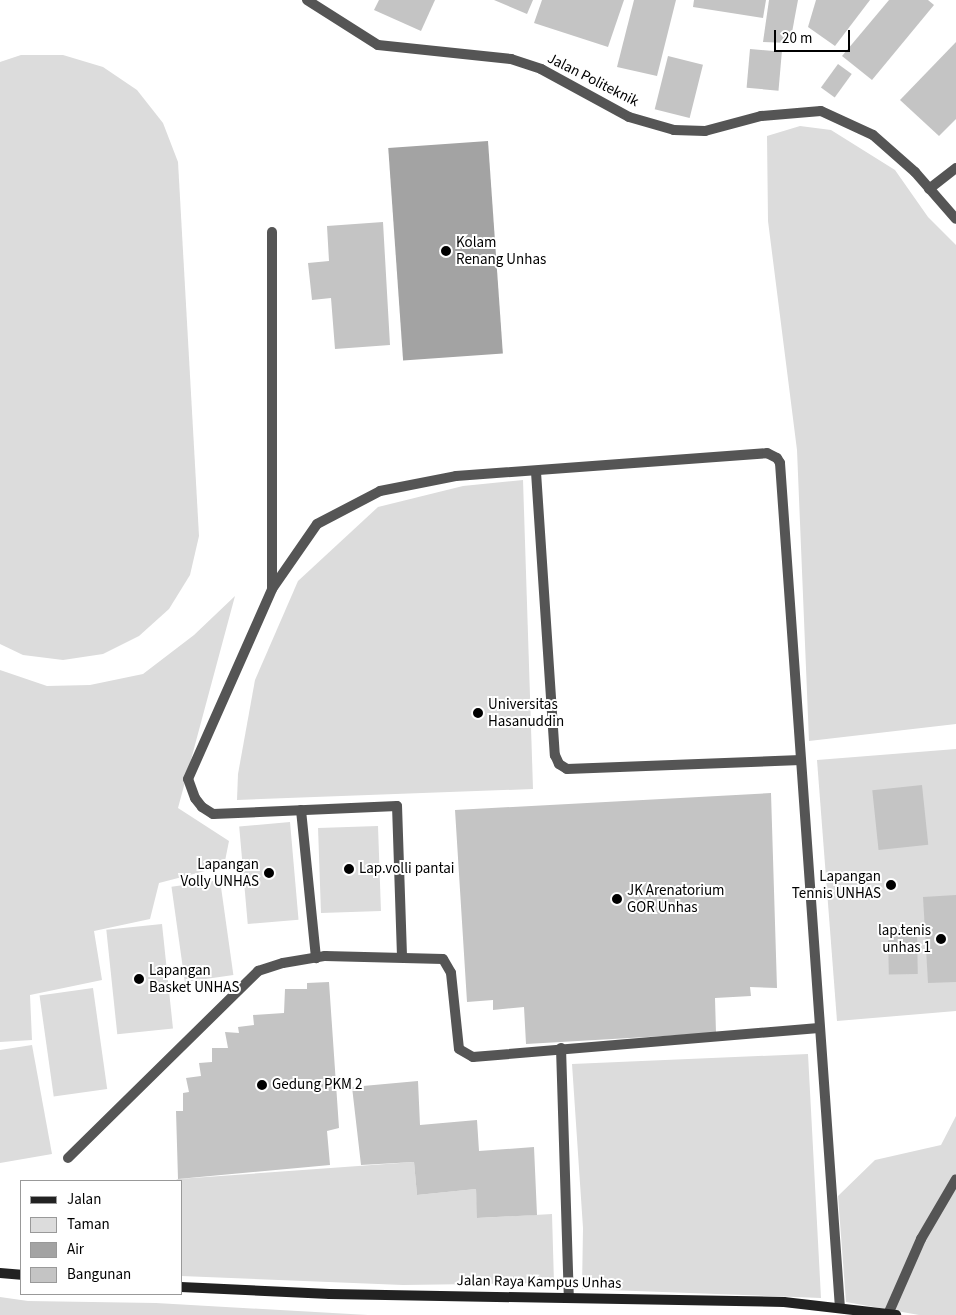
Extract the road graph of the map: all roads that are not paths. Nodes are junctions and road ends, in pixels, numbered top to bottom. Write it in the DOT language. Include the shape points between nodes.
graph roads {
  1 [pos="307,0"];
  2 [pos="956,168"];
  3 [pos="929,189"];
  4 [pos="956,219"];
  5 [pos="272,232"];
  6 [pos="536,472"];
  7 [pos="272,590"];
  8 [pos="800,760"];
  9 [pos="301,810"];
  10 [pos="402,956"];
  11 [pos="316,958"];
  12 [pos="819,1028"];
  13 [pos="561,1048"];
  14 [pos="68,1158"];
  15 [pos="956,1179"];
  16 [pos="0,1273"];
  17 [pos="20,1275"];
  18 [pos="182,1287"];
  19 [pos="569,1298"];
  20 [pos="840,1308"];
  21 [pos="892,1314"];
  1 -- 3 [label="street, Jalan Politeknik" via="378,45 511,59 541,68 629,117 674,130 705,131 761,116 821,110 873,136 915,172"];
  2 -- 3 [label="street"];
  3 -- 4 [label="street, Jalan Politeknik"];
  5 -- 7 [label="street"];
  6 -- 7 [label="street" via="456,476 380,491 318,524"];
  6 -- 8 [label="street" via="555,756 559,764 567,769"];
  6 -- 8 [label="street" via="767,454 779,460"];
  7 -- 9 [label="street" via="188,779 202,808 213,814"];
  8 -- 12 [label="street"];
  9 -- 10 [label="street" via="397,806"];
  9 -- 11 [label="street"];
  10 -- 11 [label="street"];
  10 -- 13 [label="street" via="443,959 448,965 459,1049 465,1054 473,1057"];
  11 -- 14 [label="street" via="258,971"];
  12 -- 13 [label="street"];
  12 -- 20 [label="street"];
  13 -- 19 [label="street"];
  15 -- 21 [label="street" via="921,1239"];
  16 -- 17 [label="street"];
  18 -- 19 [label="street, Jalan Raya Kampus Unhas" via="330,1294"];
  19 -- 20 [label="street, Jalan Raya Kampus Unhas" via="784,1302"];
  20 -- 21 [label="street, Jalan Raya Kampus Unhas"];
}
